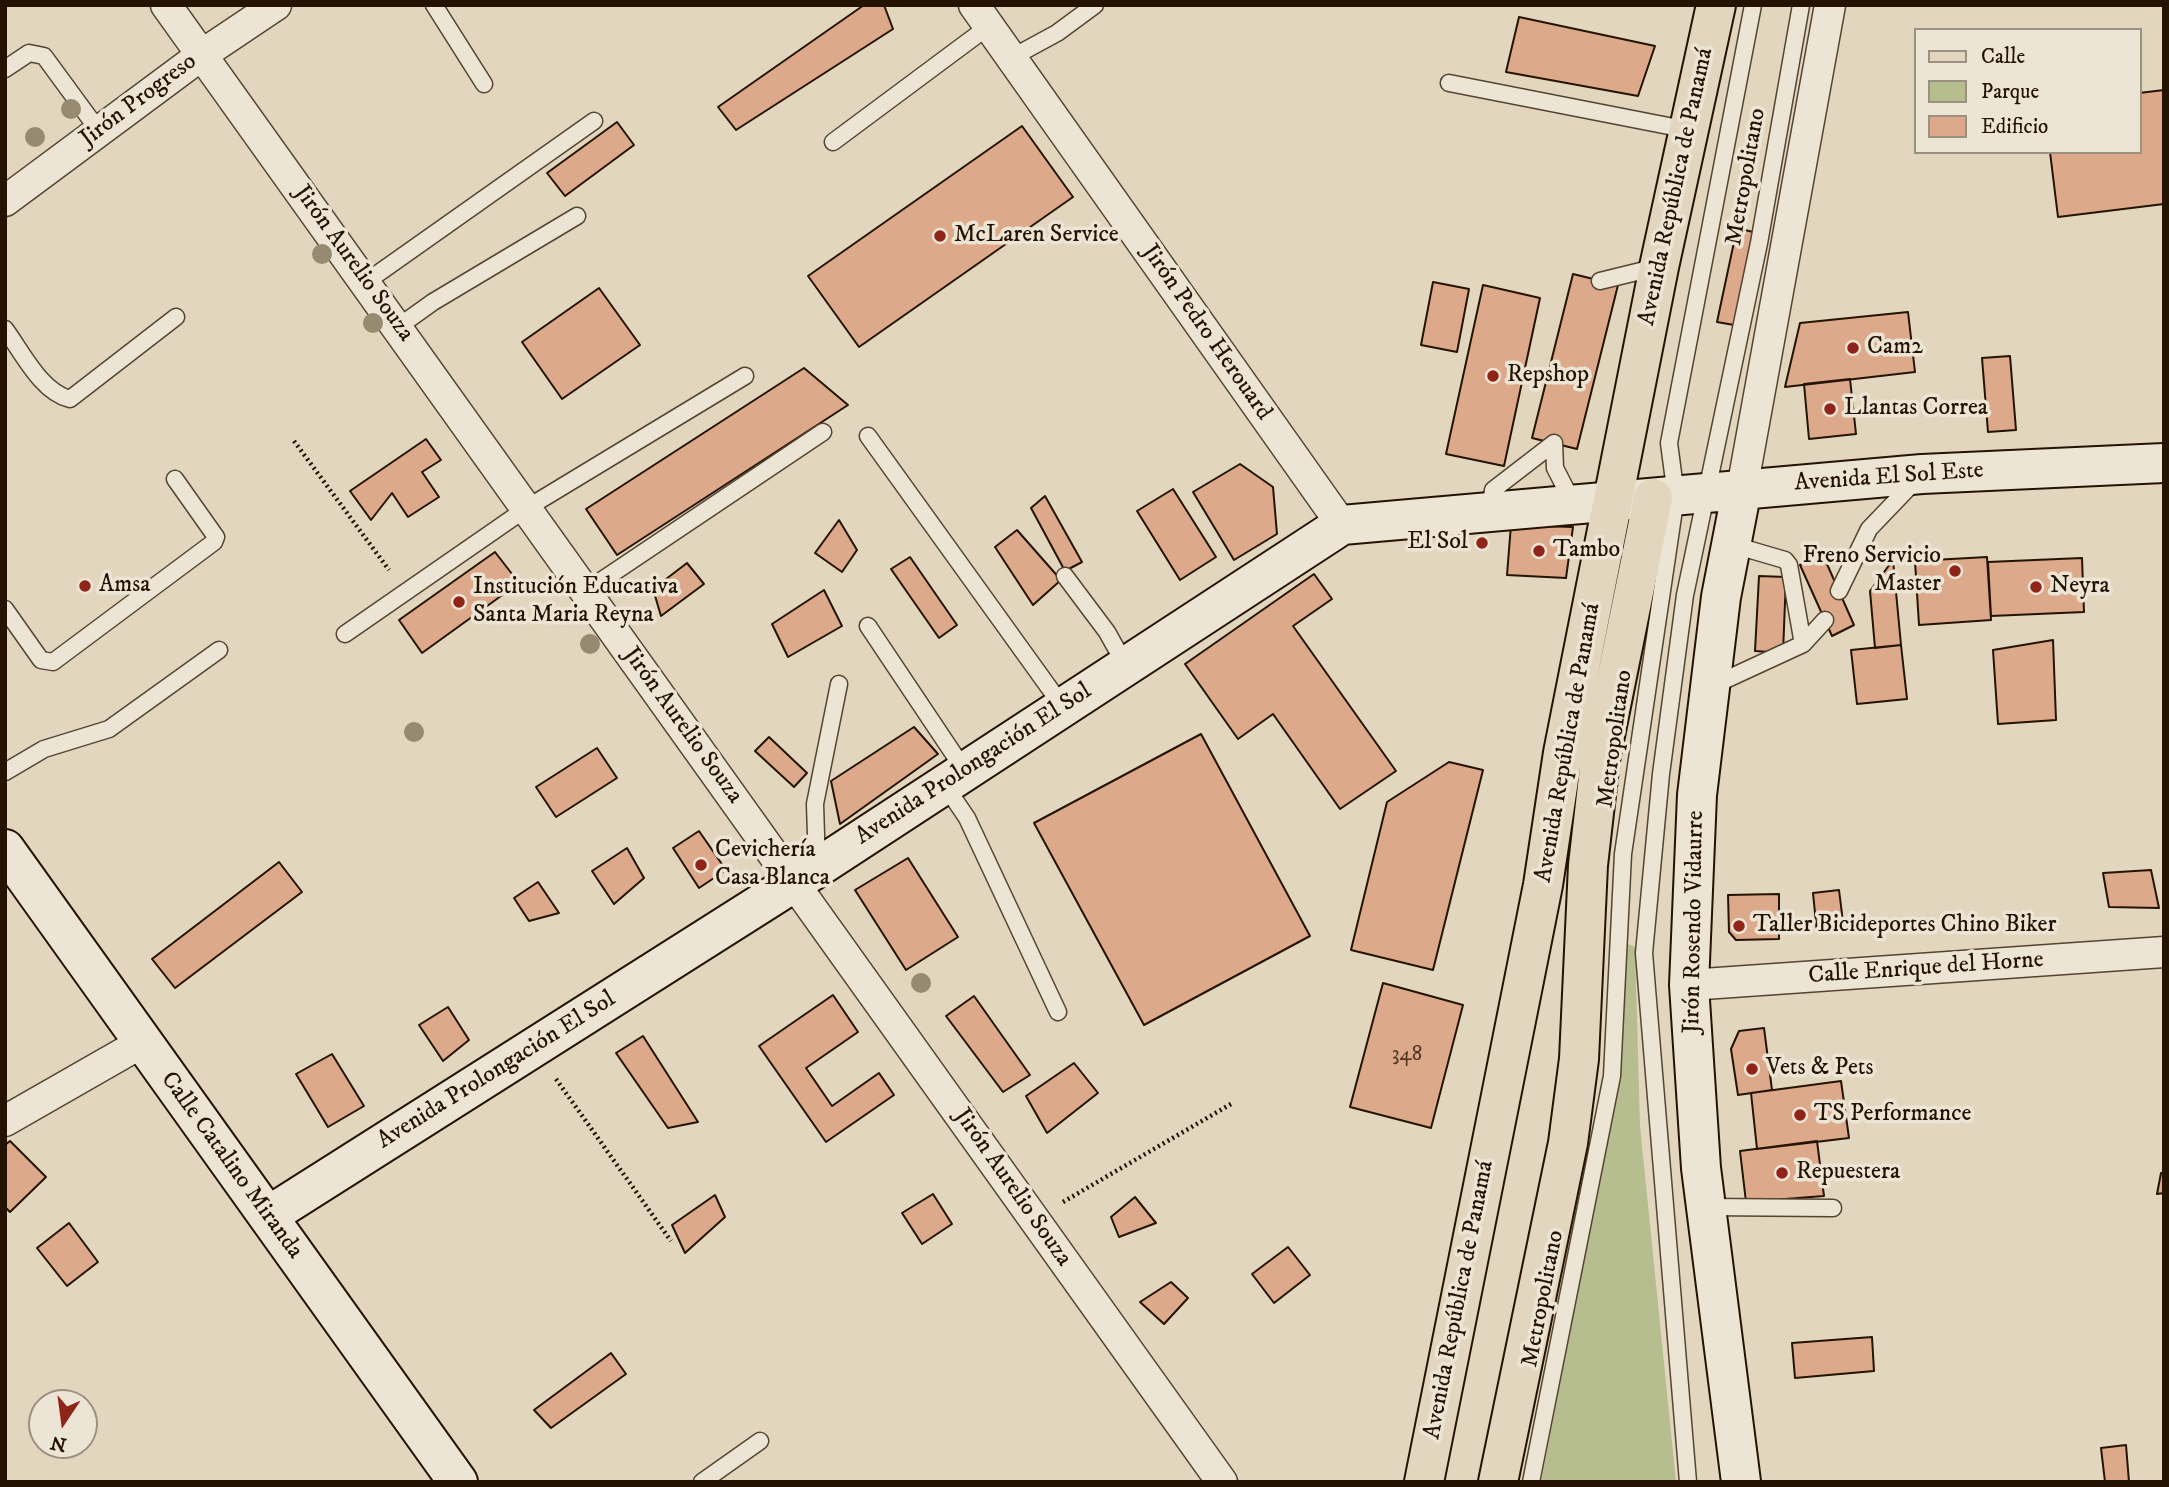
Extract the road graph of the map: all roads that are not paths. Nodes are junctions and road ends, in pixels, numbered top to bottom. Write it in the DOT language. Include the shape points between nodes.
graph roads {
  1 [pos="166,5"];
  2 [pos="276,5"];
  3 [pos="434,5"];
  4 [pos="1095,5"];
  5 [pos="1716,5"];
  6 [pos="1753,5"];
  7 [pos="1801,5"];
  8 [pos="1830,5"];
  9 [pos="981,16"];
  10 [pos="203,54"];
  11 [pos="1011,58"];
  12 [pos="5,69"];
  13 [pos="1450,83"];
  14 [pos="484,84"];
  15 [pos="594,121"];
  16 [pos="1689,130"];
  17 [pos="99,131"];
  18 [pos="833,142"];
  19 [pos="5,201"];
  20 [pos="578,216"];
  21 [pos="1659,267"];
  22 [pos="1600,281"];
  23 [pos="366,282"];
  24 [pos="176,317"];
  25 [pos="398,327"];
  26 [pos="5,329"];
  27 [pos="746,376"];
  28 [pos="823,432"];
  29 [pos="868,436"];
  30 [pos="2164,463"];
  31 [pos="1922,474"];
  32 [pos="175,479"];
  33 [pos="1695,494"];
  34 [pos="1614,501"];
  35 [pos="1574,504"];
  36 [pos="527,508"];
  37 [pos="1490,513"];
  38 [pos="1342,524"];
  39 [pos="1730,544"];
  40 [pos="1065,576"];
  41 [pos="586,591"];
  42 [pos="1839,591"];
  43 [pos="5,609"];
  44 [pos="1825,620"];
  45 [pos="869,626"];
  46 [pos="345,634"];
  47 [pos="1803,643"];
  48 [pos="219,650"];
  49 [pos="1126,666"];
  50 [pos="839,684"];
  51 [pos="1710,687"];
  52 [pos="1063,707"];
  53 [pos="5,772"];
  54 [pos="955,778"];
  55 [pos="5,849"];
  56 [pos="806,876"];
  57 [pos="2164,952"];
  58 [pos="1689,985"];
  59 [pos="1058,1012"];
  60 [pos="143,1042"];
  61 [pos="5,1121"];
  62 [pos="1706,1207"];
  63 [pos="1833,1208"];
  64 [pos="268,1216"];
  65 [pos="760,1441"];
  66 [pos="458,1482"];
  67 [pos="702,1482"];
  68 [pos="1222,1482"];
  69 [pos="1424,1482"];
  70 [pos="1498,1482"];
  71 [pos="1531,1482"];
  72 [pos="1688,1482"];
  73 [pos="1741,1482"];
  1 -- 10 [label="street, Jirón Aurelio Souza"];
  2 -- 10 [label="street, Jirón Progreso"];
  3 -- 14 [label="lane"];
  4 -- 11 [label="lane"];
  5 -- 16 [label="main road, Avenida República de Panamá"];
  6 -- 33 [label="lane, Metropolitano" via="1669,443"];
  7 -- 33 [label="lane, Metropolitano" via="1759,243"];
  8 -- 33 [label="street, Avenida República de Panamá"];
  9 -- 11 [label="street, Jirón Pedro Herouard"];
  9 -- 18 [label="lane"];
  10 -- 17 [label="street, Jirón Progreso"];
  10 -- 23 [label="street, Jirón Aurelio Souza"];
  11 -- 38 [label="street, Jirón Pedro Herouard"];
  12 -- 17 [label="lane" via="29,53 44,56"];
  13 -- 16 [label="lane"];
  15 -- 23 [label="lane"];
  16 -- 21 [label="main road, Avenida República de Panamá"];
  17 -- 19 [label="street, Jirón Progreso"];
  20 -- 25 [label="lane"];
  21 -- 22 [label="lane"];
  21 -- 34 [label="main road, Avenida República de Panamá"];
  23 -- 25 [label="street, Jirón Aurelio Souza"];
  24 -- 26 [label="lane" via="70,399 60,397 40,378"];
  25 -- 36 [label="street, Jirón Aurelio Souza"];
  27 -- 36 [label="lane"];
  28 -- 41 [label="lane"];
  29 -- 52 [label="lane"];
  30 -- 31 [label="street, Avenida El Sol Este"];
  31 -- 33 [label="street, Avenida El Sol Este"];
  31 -- 42 [label="lane" via="1870,529"];
  32 -- 43 [label="lane" via="216,537 215,542 53,662 41,660"];
  33 -- 34 [label="street, Avenida El Sol Este"];
  33 -- 39 [label="street, Jirón Rosendo Vidaurre"];
  33 -- 70 [label="main road, Avenida República de Panamá" via="1600,760 1568,1143"];
  33 -- 71 [label="lane, Metropolitano" via="1623,854 1612,1076"];
  33 -- 72 [label="lane, Metropolitano" via="1644,953"];
  34 -- 35 [label="street, Avenida Prolongación El Sol"];
  34 -- 69 [label="main road, Avenida República de Panamá"];
  35 -- 37 [label="street, Avenida Prolongación El Sol"];
  35 -- 37 [label="lane" via="1555,468 1554,443 1493,490"];
  36 -- 41 [label="street, Jirón Aurelio Souza"];
  36 -- 46 [label="lane"];
  37 -- 38 [label="street, Avenida Prolongación El Sol"];
  38 -- 49 [label="street, Avenida Prolongación El Sol"];
  39 -- 47 [label="lane" via="1789,565"];
  39 -- 51 [label="street, Jirón Rosendo Vidaurre"];
  40 -- 49 [label="lane"];
  41 -- 56 [label="street, Jirón Aurelio Souza"];
  44 -- 47 [label="lane"];
  45 -- 54 [label="lane"];
  47 -- 51 [label="lane"];
  48 -- 53 [label="lane" via="109,729 44,748"];
  49 -- 52 [label="street, Avenida Prolongación El Sol"];
  50 -- 56 [label="lane"];
  51 -- 58 [label="street, Jirón Rosendo Vidaurre" via="1697,795"];
  52 -- 54 [label="street, Avenida Prolongación El Sol"];
  54 -- 56 [label="street, Avenida Prolongación El Sol"];
  54 -- 59 [label="lane" via="967,818"];
  55 -- 60 [label="street, Calle Catalino Miranda"];
  56 -- 64 [label="street, Avenida Prolongación El Sol"];
  56 -- 68 [label="street, Jirón Aurelio Souza" via="1034,1219"];
  57 -- 58 [label="street, Calle Enrique del Horne"];
  58 -- 62 [label="street, Jirón Rosendo Vidaurre"];
  60 -- 61 [label="street"];
  60 -- 64 [label="street, Calle Catalino Miranda"];
  62 -- 63 [label="lane"];
  62 -- 73 [label="street, Jirón Rosendo Vidaurre"];
  64 -- 66 [label="street, Calle Catalino Miranda"];
  65 -- 67 [label="lane"];
}
